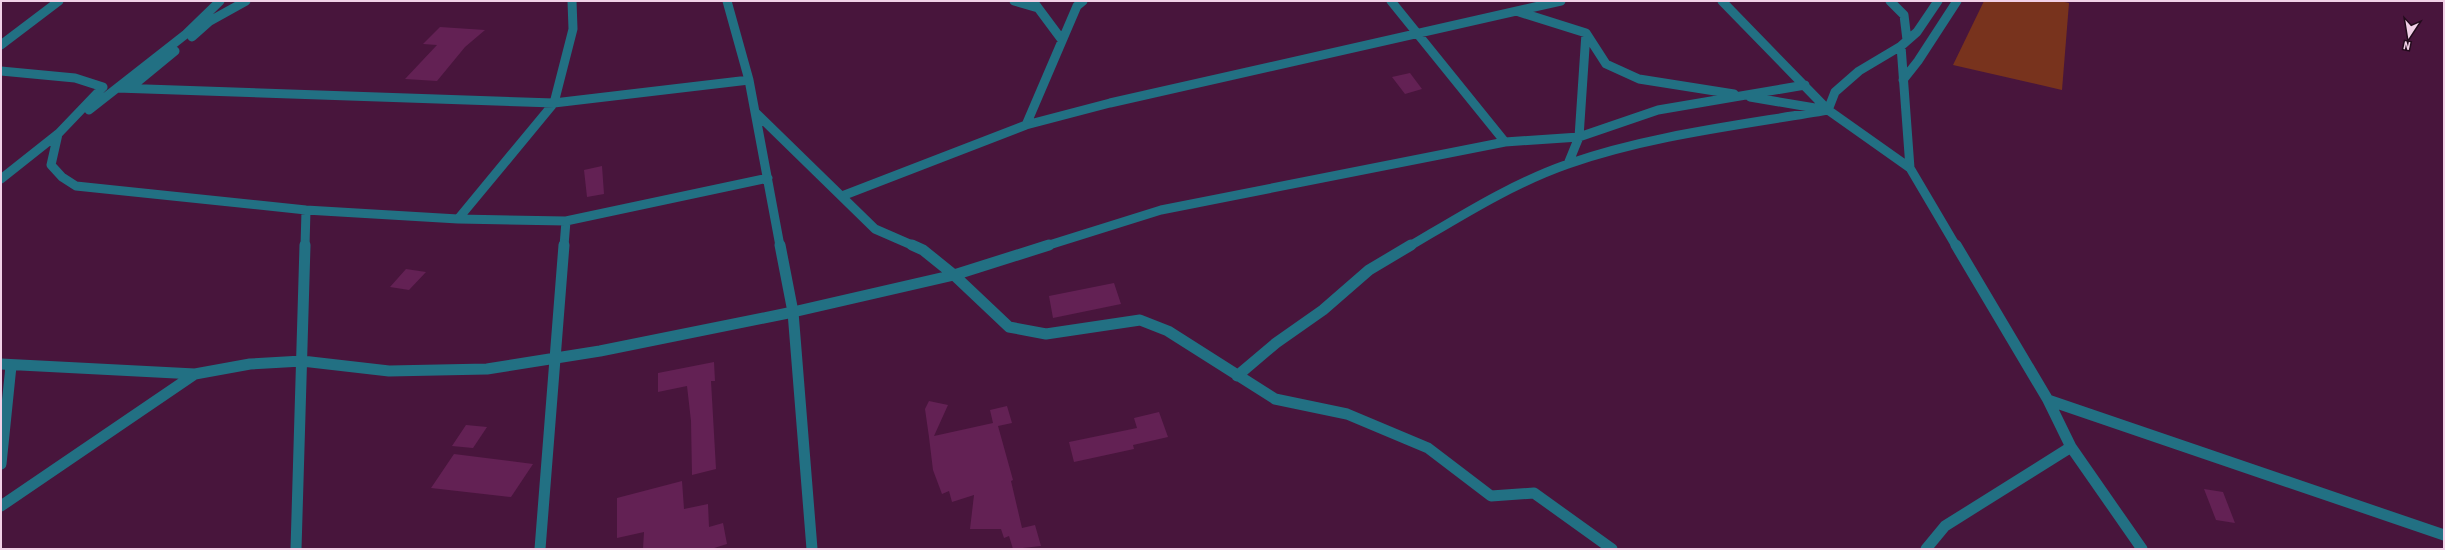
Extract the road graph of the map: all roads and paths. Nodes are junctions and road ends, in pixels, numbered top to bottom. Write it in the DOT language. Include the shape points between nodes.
graph roads {
  1 [pos="59,1"];
  2 [pos="220,1"];
  3 [pos="246,1"];
  4 [pos="572,1"];
  5 [pos="727,1"];
  6 [pos="1014,1"];
  7 [pos="1083,1"];
  8 [pos="1392,1"];
  9 [pos="1722,1"];
  10 [pos="1890,1"];
  11 [pos="1938,1"];
  12 [pos="1957,1"];
  13 [pos="1557,2"];
  14 [pos="1036,4"];
  15 [pos="1519,12"];
  16 [pos="1419,33"];
  17 [pos="1586,33"];
  18 [pos="1062,40"];
  19 [pos="1904,43"];
  20 [pos="1,45"];
  21 [pos="1,71"];
  22 [pos="749,80"];
  23 [pos="1903,80"];
  24 [pos="1805,85"];
  25 [pos="117,88"];
  26 [pos="130,88"];
  27 [pos="1742,95"];
  28 [pos="554,103"];
  29 [pos="1828,110"];
  30 [pos="756,112"];
  31 [pos="1026,125"];
  32 [pos="58,134"];
  33 [pos="1579,137"];
  34 [pos="1505,142"];
  35 [pos="1568,164"];
  36 [pos="1910,168"];
  37 [pos="768,178"];
  38 [pos="1,179"];
  39 [pos="842,196"];
  40 [pos="306,210"];
  41 [pos="458,219"];
  42 [pos="566,221"];
  43 [pos="954,275"];
  44 [pos="793,312"];
  45 [pos="554,359"];
  46 [pos="302,361"];
  47 [pos="6,365"];
  48 [pos="195,374"];
  49 [pos="1238,376"];
  50 [pos="2048,400"];
  51 [pos="2071,447"];
  52 [pos="1,464"];
  53 [pos="1,506"];
  54 [pos="2444,534"];
  55 [pos="296,549"];
  56 [pos="540,549"];
  57 [pos="812,549"];
  58 [pos="1612,549"];
  59 [pos="1926,549"];
  60 [pos="2142,549"];
  1 -- 20 [label="street"];
  2 -- 25 [label="street" via="186,34"];
  3 -- 26 [label="street" via="210,21"];
  4 -- 28 [label="street" via="574,29"];
  5 -- 22 [label="street"];
  6 -- 14 [label="street"];
  7 -- 18 [label="street" via="1077,6"];
  8 -- 16 [label="street"];
  9 -- 24 [label="street"];
  10 -- 19 [label="street" via="1904,15"];
  11 -- 19 [label="street" via="1917,32"];
  12 -- 23 [label="street" via="1942,19 1915,68"];
  13 -- 15 [label="street"];
  14 -- 18 [label="street"];
  15 -- 16 [label="street"];
  15 -- 17 [label="street"];
  16 -- 31 [label="street"];
  16 -- 34 [label="street"];
  17 -- 27 [label="street" via="1606,64 1640,79"];
  17 -- 33 [label="street"];
  18 -- 31 [label="street"];
  19 -- 23 [label="street"];
  19 -- 29 [label="street" via="1859,71 1835,92"];
  21 -- 32 [label="street" via="75,78 104,87"];
  22 -- 28 [label="street"];
  22 -- 30 [label="street"];
  23 -- 36 [label="street"];
  24 -- 27 [label="street"];
  24 -- 29 [label="street"];
  25 -- 26 [label="street"];
  25 -- 32 [label="street"];
  26 -- 28 [label="street"];
  27 -- 29 [label="street"];
  27 -- 33 [label="street" via="1658,110"];
  28 -- 41 [label="street"];
  29 -- 35 [label="street" via="1653,141"];
  29 -- 36 [label="street"];
  30 -- 37 [label="street"];
  30 -- 39 [label="street"];
  31 -- 39 [label="street"];
  32 -- 38 [label="street"];
  32 -- 40 [label="street" via="51,165 62,177 76,186"];
  33 -- 34 [label="street"];
  33 -- 35 [label="street"];
  34 -- 43 [label="street" via="1161,210"];
  35 -- 49 [label="street" via="1506,190 1369,270 1323,310 1276,343"];
  36 -- 50 [label="street"];
  37 -- 42 [label="street"];
  37 -- 44 [label="street"];
  39 -- 43 [label="street" via="875,229 923,250"];
  40 -- 41 [label="street"];
  40 -- 46 [label="street"];
  41 -- 42 [label="street"];
  42 -- 45 [label="street"];
  43 -- 44 [label="street"];
  43 -- 49 [label="street" via="1009,327 1046,334 1140,320 1168,330"];
  44 -- 45 [label="street"];
  44 -- 57 [label="street"];
  45 -- 46 [label="street" via="487,369 389,371"];
  45 -- 56 [label="street"];
  46 -- 48 [label="street" via="250,364"];
  46 -- 55 [label="street"];
  47 -- 48 [label="street"];
  47 -- 52 [label="street"];
  48 -- 53 [label="street"];
  49 -- 58 [label="street" via="1275,399 1347,414 1428,448 1490,496 1534,493"];
  50 -- 51 [label="street"];
  50 -- 54 [label="street"];
  51 -- 59 [label="street" via="1945,526"];
  51 -- 60 [label="street"];
}
